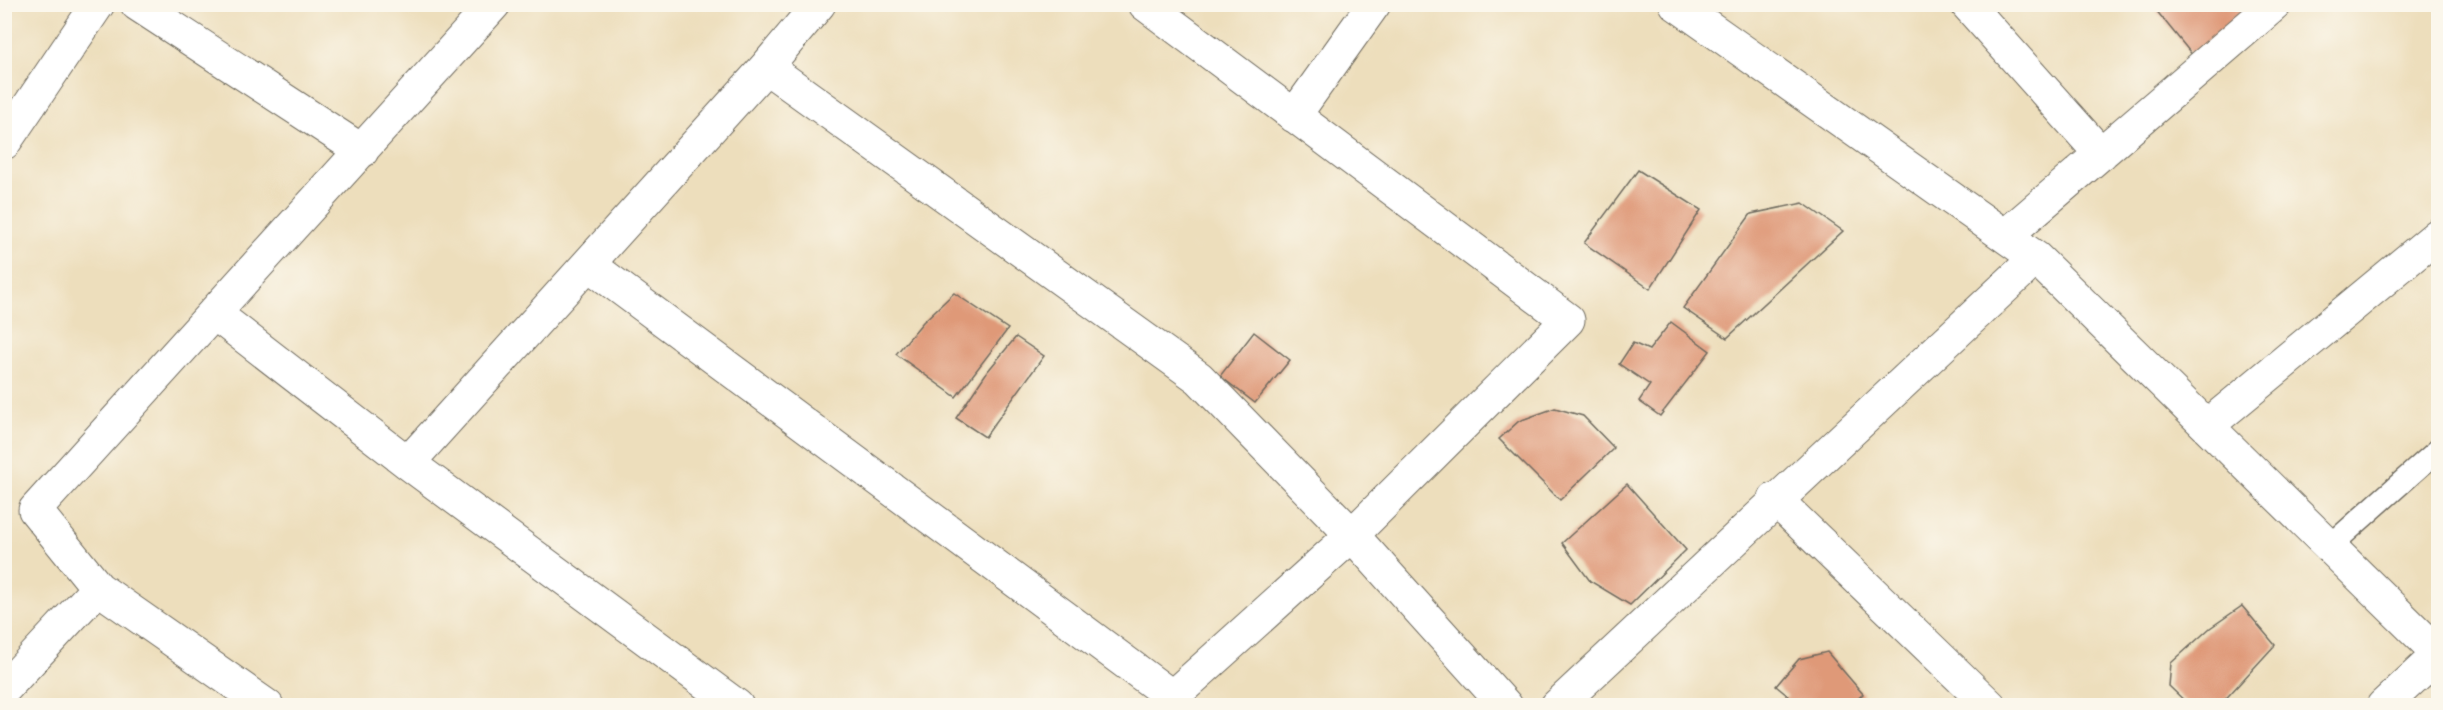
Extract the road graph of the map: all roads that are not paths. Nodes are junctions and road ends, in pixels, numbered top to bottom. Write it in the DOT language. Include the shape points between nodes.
graph roads {
  1 [pos="98,4"];
  2 [pos="137,4"];
  3 [pos="494,4"];
  4 [pos="819,4"];
  5 [pos="1145,4"];
  6 [pos="1374,4"];
  7 [pos="1967,4"];
  8 [pos="2275,4"];
  9 [pos="1683,6"];
  10 [pos="766,67"];
  11 [pos="1294,116"];
  12 [pos="4,143"];
  13 [pos="362,151"];
  14 [pos="2101,154"];
  15 [pos="2439,235"];
  16 [pos="2005,236"];
  17 [pos="2036,258"];
  18 [pos="588,264"];
  19 [pos="214,314"];
  20 [pos="2207,426"];
  21 [pos="2439,450"];
  22 [pos="408,463"];
  23 [pos="1775,499"];
  24 [pos="1352,535"];
  25 [pos="2330,546"];
  26 [pos="98,588"];
  27 [pos="2439,654"];
  28 [pos="4,689"];
  29 [pos="1575,700"];
  30 [pos="1166,701"];
  31 [pos="267,705"];
  32 [pos="737,705"];
  33 [pos="1506,705"];
  34 [pos="1990,705"];
  35 [pos="2382,705"];
  1 -- 12 [label="street"];
  2 -- 13 [label="street"];
  3 -- 13 [label="street"];
  4 -- 10 [label="street"];
  5 -- 11 [label="street"];
  6 -- 11 [label="street"];
  7 -- 14 [label="street"];
  8 -- 14 [label="street"];
  9 -- 16 [label="street"];
  10 -- 18 [label="street"];
  10 -- 24 [label="street" via="1199,378"];
  11 -- 24 [label="street" via="1568,320"];
  13 -- 19 [label="street"];
  14 -- 16 [label="street"];
  15 -- 20 [label="street"];
  16 -- 17 [label="street"];
  17 -- 20 [label="street"];
  17 -- 23 [label="street"];
  18 -- 22 [label="street"];
  18 -- 30 [label="street"];
  19 -- 22 [label="street"];
  19 -- 26 [label="street" via="35,510"];
  20 -- 25 [label="street"];
  21 -- 25 [label="lane"];
  22 -- 32 [label="street"];
  23 -- 29 [label="street"];
  23 -- 34 [label="street"];
  24 -- 30 [label="street"];
  24 -- 33 [label="street"];
  25 -- 27 [label="street"];
  26 -- 28 [label="street"];
  26 -- 31 [label="street"];
  27 -- 35 [label="street"];
}
